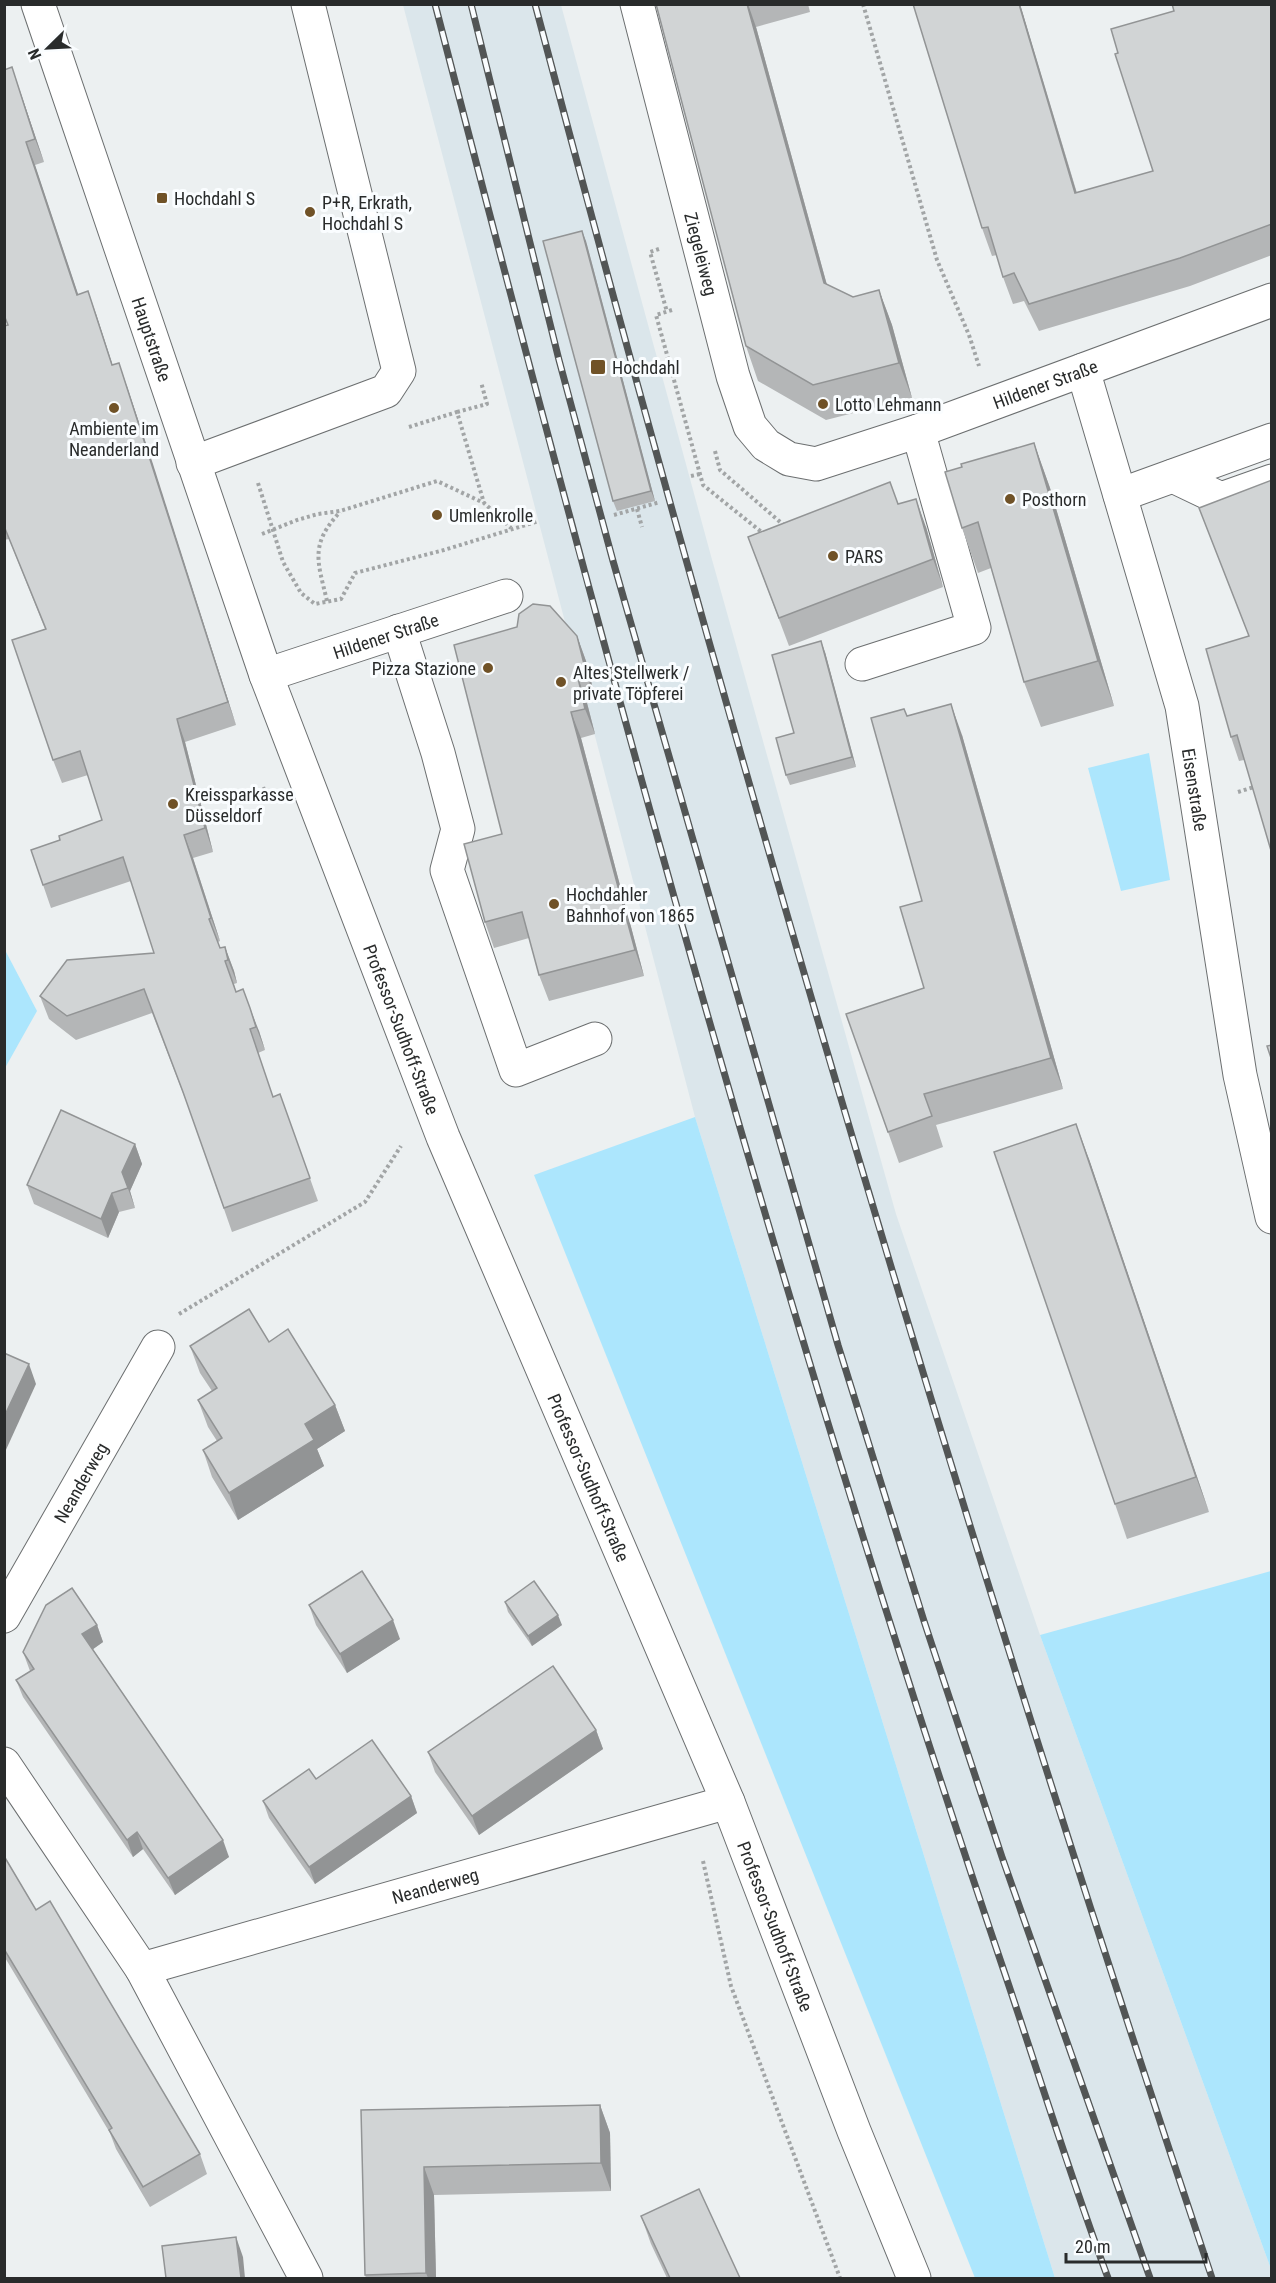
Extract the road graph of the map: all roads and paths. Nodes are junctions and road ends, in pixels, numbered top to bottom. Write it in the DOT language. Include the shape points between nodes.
graph roads {
  1 [pos="38,4"];
  2 [pos="308,4"];
  3 [pos="637,4"];
  4 [pos="863,4"];
  5 [pos="654,267"];
  6 [pos="1272,300"];
  7 [pos="1083,370"];
  8 [pos="481,382"];
  9 [pos="991,404"];
  10 [pos="457,412"];
  11 [pos="461,425"];
  12 [pos="918,430"];
  13 [pos="1272,440"];
  14 [pos="193,463"];
  15 [pos="816,464"];
  16 [pos="700,474"];
  17 [pos="692,476"];
  18 [pos="1173,476"];
  19 [pos="1272,481"];
  20 [pos="1120,495"];
  21 [pos="660,502"];
  22 [pos="484,503"];
  23 [pos="637,509"];
  24 [pos="340,512"];
  25 [pos="614,515"];
  26 [pos="297,520"];
  27 [pos="539,520"];
  28 [pos="642,527"];
  29 [pos="511,528"];
  30 [pos="272,530"];
  31 [pos="770,539"];
  32 [pos="506,596"];
  33 [pos="327,601"];
  34 [pos="399,631"];
  35 [pos="862,664"];
  36 [pos="266,675"];
  37 [pos="595,1039"];
  38 [pos="408,1137"];
  39 [pos="1272,1217"];
  40 [pos="158,1347"];
  41 [pos="4,1616"];
  42 [pos="4,1764"];
  43 [pos="728,1802"];
  44 [pos="692,1811"];
  45 [pos="142,1970"];
  46 [pos="306,2278"];
  47 [pos="840,2278"];
  48 [pos="914,2278"];
  1 -- 14 [label="street, Hauptstraße"];
  2 -- 14 [label="street" via="399,371 386,391"];
  3 -- 15 [label="street, Ziegeleiweg" via="727,353 750,426 766,445 789,459"];
  4 -- 9 [label="path" via="937,260 969,335"];
  5 -- 16 [label="path" via="667,312 656,315"];
  6 -- 7 [label="street, Hildener Straße"];
  7 -- 9 [label="street, Hildener Straße"];
  7 -- 20 [label="street, Eisenstraße"];
  8 -- 10 [label="path" via="487,404"];
  9 -- 12 [label="street, Hildener Straße"];
  11 -- 22 [label="path"];
  12 -- 15 [label="street, Hildener Straße"];
  12 -- 35 [label="street" via="974,628"];
  13 -- 18 [label="street"];
  14 -- 36 [label="street, Hauptstraße"];
  16 -- 17 [label="path"];
  16 -- 31 [label="path" via="703,485"];
  18 -- 19 [label="street" via="1221,499"];
  18 -- 20 [label="street"];
  20 -- 39 [label="street, Eisenstraße" via="1182,706 1240,1075"];
  21 -- 23 [label="path"];
  22 -- 24 [label="path" via="437,481"];
  22 -- 29 [label="path"];
  23 -- 25 [label="path"];
  23 -- 28 [label="path"];
  24 -- 26 [label="path"];
  24 -- 33 [label="path" via="326,526 317,555"];
  27 -- 29 [label="path"];
  29 -- 33 [label="path" via="355,573 341,599"];
  30 -- 33 [label="path" via="283,562 301,593 315,604"];
  32 -- 34 [label="street, Hildener Straße"];
  34 -- 36 [label="street, Hildener Straße"];
  34 -- 37 [label="street" via="458,829 447,870 516,1070"];
  36 -- 43 [label="street, Professor-Sudhoff-Straße" via="443,1137"];
  38 -- 40 [label="path" via="365,1202 178,1315"];
  40 -- 41 [label="street, Neanderweg"];
  42 -- 45 [label="street"];
  43 -- 44 [label="street, Neanderweg"];
  43 -- 48 [label="street, Professor-Sudhoff-Straße"];
  44 -- 45 [label="street, Neanderweg"];
  44 -- 47 [label="path" via="731,1986"];
  45 -- 46 [label="street"];
}
